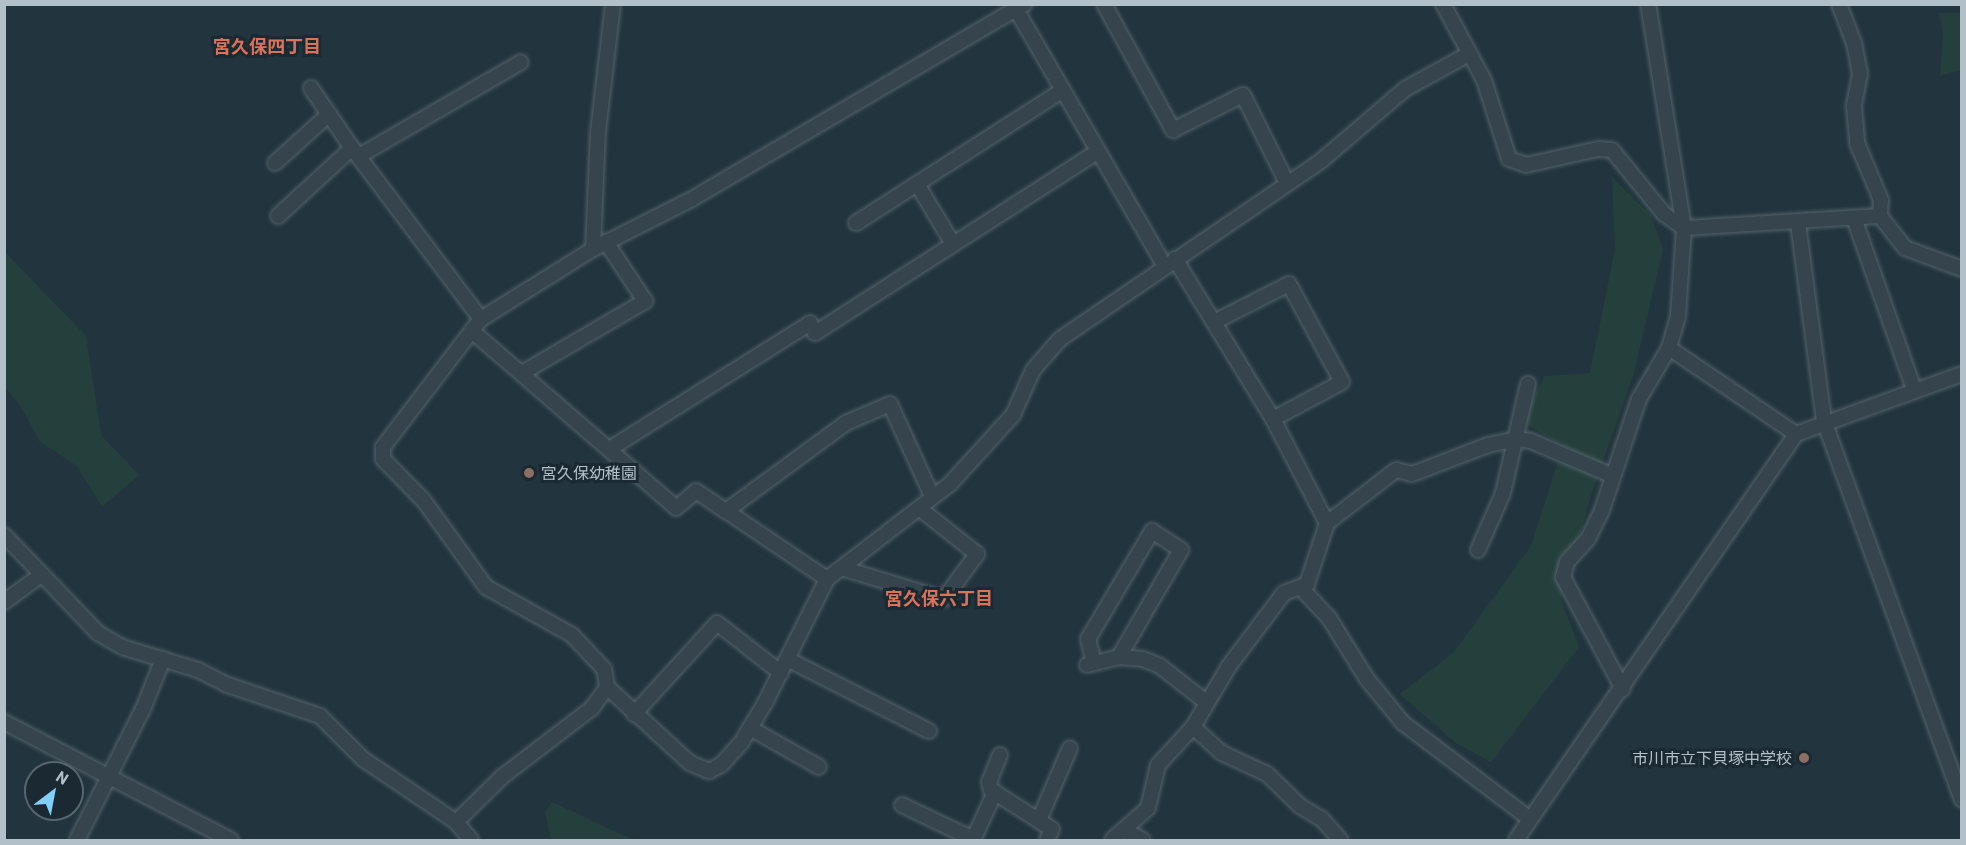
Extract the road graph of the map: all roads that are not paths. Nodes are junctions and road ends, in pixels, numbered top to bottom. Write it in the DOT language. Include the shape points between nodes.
graph roads {
  1 [pos="613,4"];
  2 [pos="1104,4"];
  3 [pos="1443,4"];
  4 [pos="1648,4"];
  5 [pos="1839,4"];
  6 [pos="1018,6"];
  7 [pos="1469,54"];
  8 [pos="521,63"];
  9 [pos="311,88"];
  10 [pos="1062,91"];
  11 [pos="329,114"];
  12 [pos="356,152"];
  13 [pos="1097,152"];
  14 [pos="275,163"];
  15 [pos="1287,183"];
  16 [pos="917,184"];
  17 [pos="278,216"];
  18 [pos="1880,216"];
  19 [pos="1854,218"];
  20 [pos="1798,223"];
  21 [pos="856,224"];
  22 [pos="1684,228"];
  23 [pos="606,242"];
  24 [pos="953,244"];
  25 [pos="593,249"];
  26 [pos="1170,262"];
  27 [pos="1962,269"];
  28 [pos="481,319"];
  29 [pos="1214,322"];
  30 [pos="472,331"];
  31 [pos="1670,348"];
  32 [pos="522,373"];
  33 [pos="1962,374"];
  34 [pos="1528,384"];
  35 [pos="1914,389"];
  36 [pos="1273,419"];
  37 [pos="1824,421"];
  38 [pos="1796,434"];
  39 [pos="1514,440"];
  40 [pos="611,448"];
  41 [pos="1613,476"];
  42 [pos="932,496"];
  43 [pos="920,508"];
  44 [pos="726,510"];
  45 [pos="1327,523"];
  46 [pos="4,535"];
  47 [pos="1478,550"];
  48 [pos="844,569"];
  49 [pos="41,575"];
  50 [pos="827,579"];
  51 [pos="1301,588"];
  52 [pos="4,602"];
  53 [pos="1119,657"];
  54 [pos="163,659"];
  55 [pos="789,660"];
  56 [pos="781,673"];
  57 [pos="607,687"];
  58 [pos="1623,689"];
  59 [pos="1207,703"];
  60 [pos="634,714"];
  61 [pos="4,722"];
  62 [pos="1192,727"];
  63 [pos="750,728"];
  64 [pos="929,731"];
  65 [pos="1070,748"];
  66 [pos="1000,755"];
  67 [pos="819,766"];
  68 [pos="110,777"];
  69 [pos="995,792"];
  70 [pos="1962,800"];
  71 [pos="902,805"];
  72 [pos="1530,819"];
  73 [pos="1039,820"];
  74 [pos="456,822"];
  75 [pos="1124,830"];
  76 [pos="77,840"];
  77 [pos="231,840"];
  78 [pos="471,840"];
  79 [pos="973,840"];
  80 [pos="1047,840"];
  81 [pos="1112,840"];
  82 [pos="1143,840"];
  83 [pos="1340,840"];
  84 [pos="1516,840"];
  1 -- 25 [label="street" via="598,132"];
  2 -- 15 [label="street" via="1173,130 1243,95"];
  3 -- 7 [label="street"];
  4 -- 22 [label="street"];
  5 -- 18 [label="street" via="1860,74 1854,106 1857,143 1881,200"];
  6 -- 10 [label="street"];
  6 -- 23 [label="street" via="692,199"];
  7 -- 15 [label="street" via="1404,88 1359,131"];
  7 -- 22 [label="street" via="1484,80 1509,159 1526,165 1598,149 1612,150 1664,214"];
  8 -- 12 [label="street"];
  9 -- 11 [label="street"];
  10 -- 13 [label="street"];
  10 -- 16 [label="street"];
  11 -- 12 [label="street"];
  11 -- 14 [label="street"];
  12 -- 17 [label="street"];
  12 -- 28 [label="street"];
  13 -- 24 [label="street"];
  13 -- 26 [label="street"];
  15 -- 26 [label="street"];
  16 -- 21 [label="street"];
  16 -- 24 [label="street"];
  18 -- 19 [label="street"];
  18 -- 27 [label="street" via="1905,248"];
  19 -- 20 [label="street"];
  19 -- 35 [label="street"];
  20 -- 22 [label="street"];
  20 -- 37 [label="street"];
  22 -- 31 [label="street" via="1678,316"];
  23 -- 25 [label="street"];
  23 -- 32 [label="street" via="645,301"];
  24 -- 40 [label="street" via="815,333 810,323"];
  25 -- 28 [label="street"];
  26 -- 29 [label="street"];
  26 -- 42 [label="street" via="1060,339 1033,370 1013,415 950,484"];
  28 -- 30 [label="street"];
  29 -- 36 [label="street"];
  29 -- 36 [label="street" via="1289,284 1342,382"];
  30 -- 32 [label="street"];
  30 -- 57 [label="street" via="383,447 383,459 424,501 486,587 572,635 604,669"];
  31 -- 38 [label="street"];
  31 -- 41 [label="street" via="1639,399"];
  32 -- 40 [label="street"];
  33 -- 35 [label="street"];
  34 -- 39 [label="street"];
  35 -- 37 [label="street"];
  36 -- 45 [label="street"];
  37 -- 38 [label="street"];
  37 -- 70 [label="street"];
  38 -- 58 [label="street"];
  39 -- 41 [label="street" via="1532,441"];
  39 -- 45 [label="street" via="1488,445 1412,474 1396,470"];
  39 -- 47 [label="street" via="1503,493"];
  40 -- 44 [label="street" via="676,508 696,491"];
  41 -- 58 [label="street" via="1588,539 1567,562 1563,577"];
  42 -- 43 [label="street"];
  42 -- 44 [label="street" via="890,404 846,423"];
  43 -- 48 [label="street"];
  43 -- 48 [label="street" via="977,554 944,599"];
  44 -- 50 [label="street"];
  45 -- 51 [label="street" via="1307,584"];
  46 -- 49 [label="street"];
  48 -- 50 [label="street"];
  49 -- 52 [label="street"];
  49 -- 54 [label="street" via="98,633 122,647"];
  50 -- 55 [label="street"];
  51 -- 59 [label="street" via="1284,592"];
  51 -- 72 [label="street" via="1329,618 1367,679 1403,723"];
  53 -- 53 [label="street" via="1090,664 1088,639 1152,531 1181,550"];
  53 -- 59 [label="street" via="1143,659 1160,666"];
  54 -- 68 [label="street"];
  54 -- 74 [label="street" via="320,716 363,759"];
  55 -- 56 [label="street"];
  55 -- 64 [label="street"];
  56 -- 60 [label="street" via="717,623"];
  56 -- 63 [label="street"];
  57 -- 60 [label="street"];
  57 -- 74 [label="street" via="592,708 503,776"];
  58 -- 72 [label="street"];
  59 -- 62 [label="street"];
  60 -- 63 [label="street" via="690,764 709,771 721,765"];
  61 -- 68 [label="street"];
  62 -- 75 [label="street" via="1158,765 1148,808"];
  62 -- 83 [label="street" via="1222,753 1267,774 1300,806 1322,819"];
  63 -- 67 [label="street"];
  65 -- 73 [label="street"];
  66 -- 69 [label="street" via="989,782"];
  68 -- 76 [label="street"];
  68 -- 77 [label="street"];
  69 -- 73 [label="street"];
  69 -- 79 [label="street"];
  71 -- 79 [label="street"];
  72 -- 84 [label="street"];
  73 -- 80 [label="street" via="1052,829"];
  74 -- 78 [label="street"];
  75 -- 81 [label="street"];
  75 -- 82 [label="street"];
}
